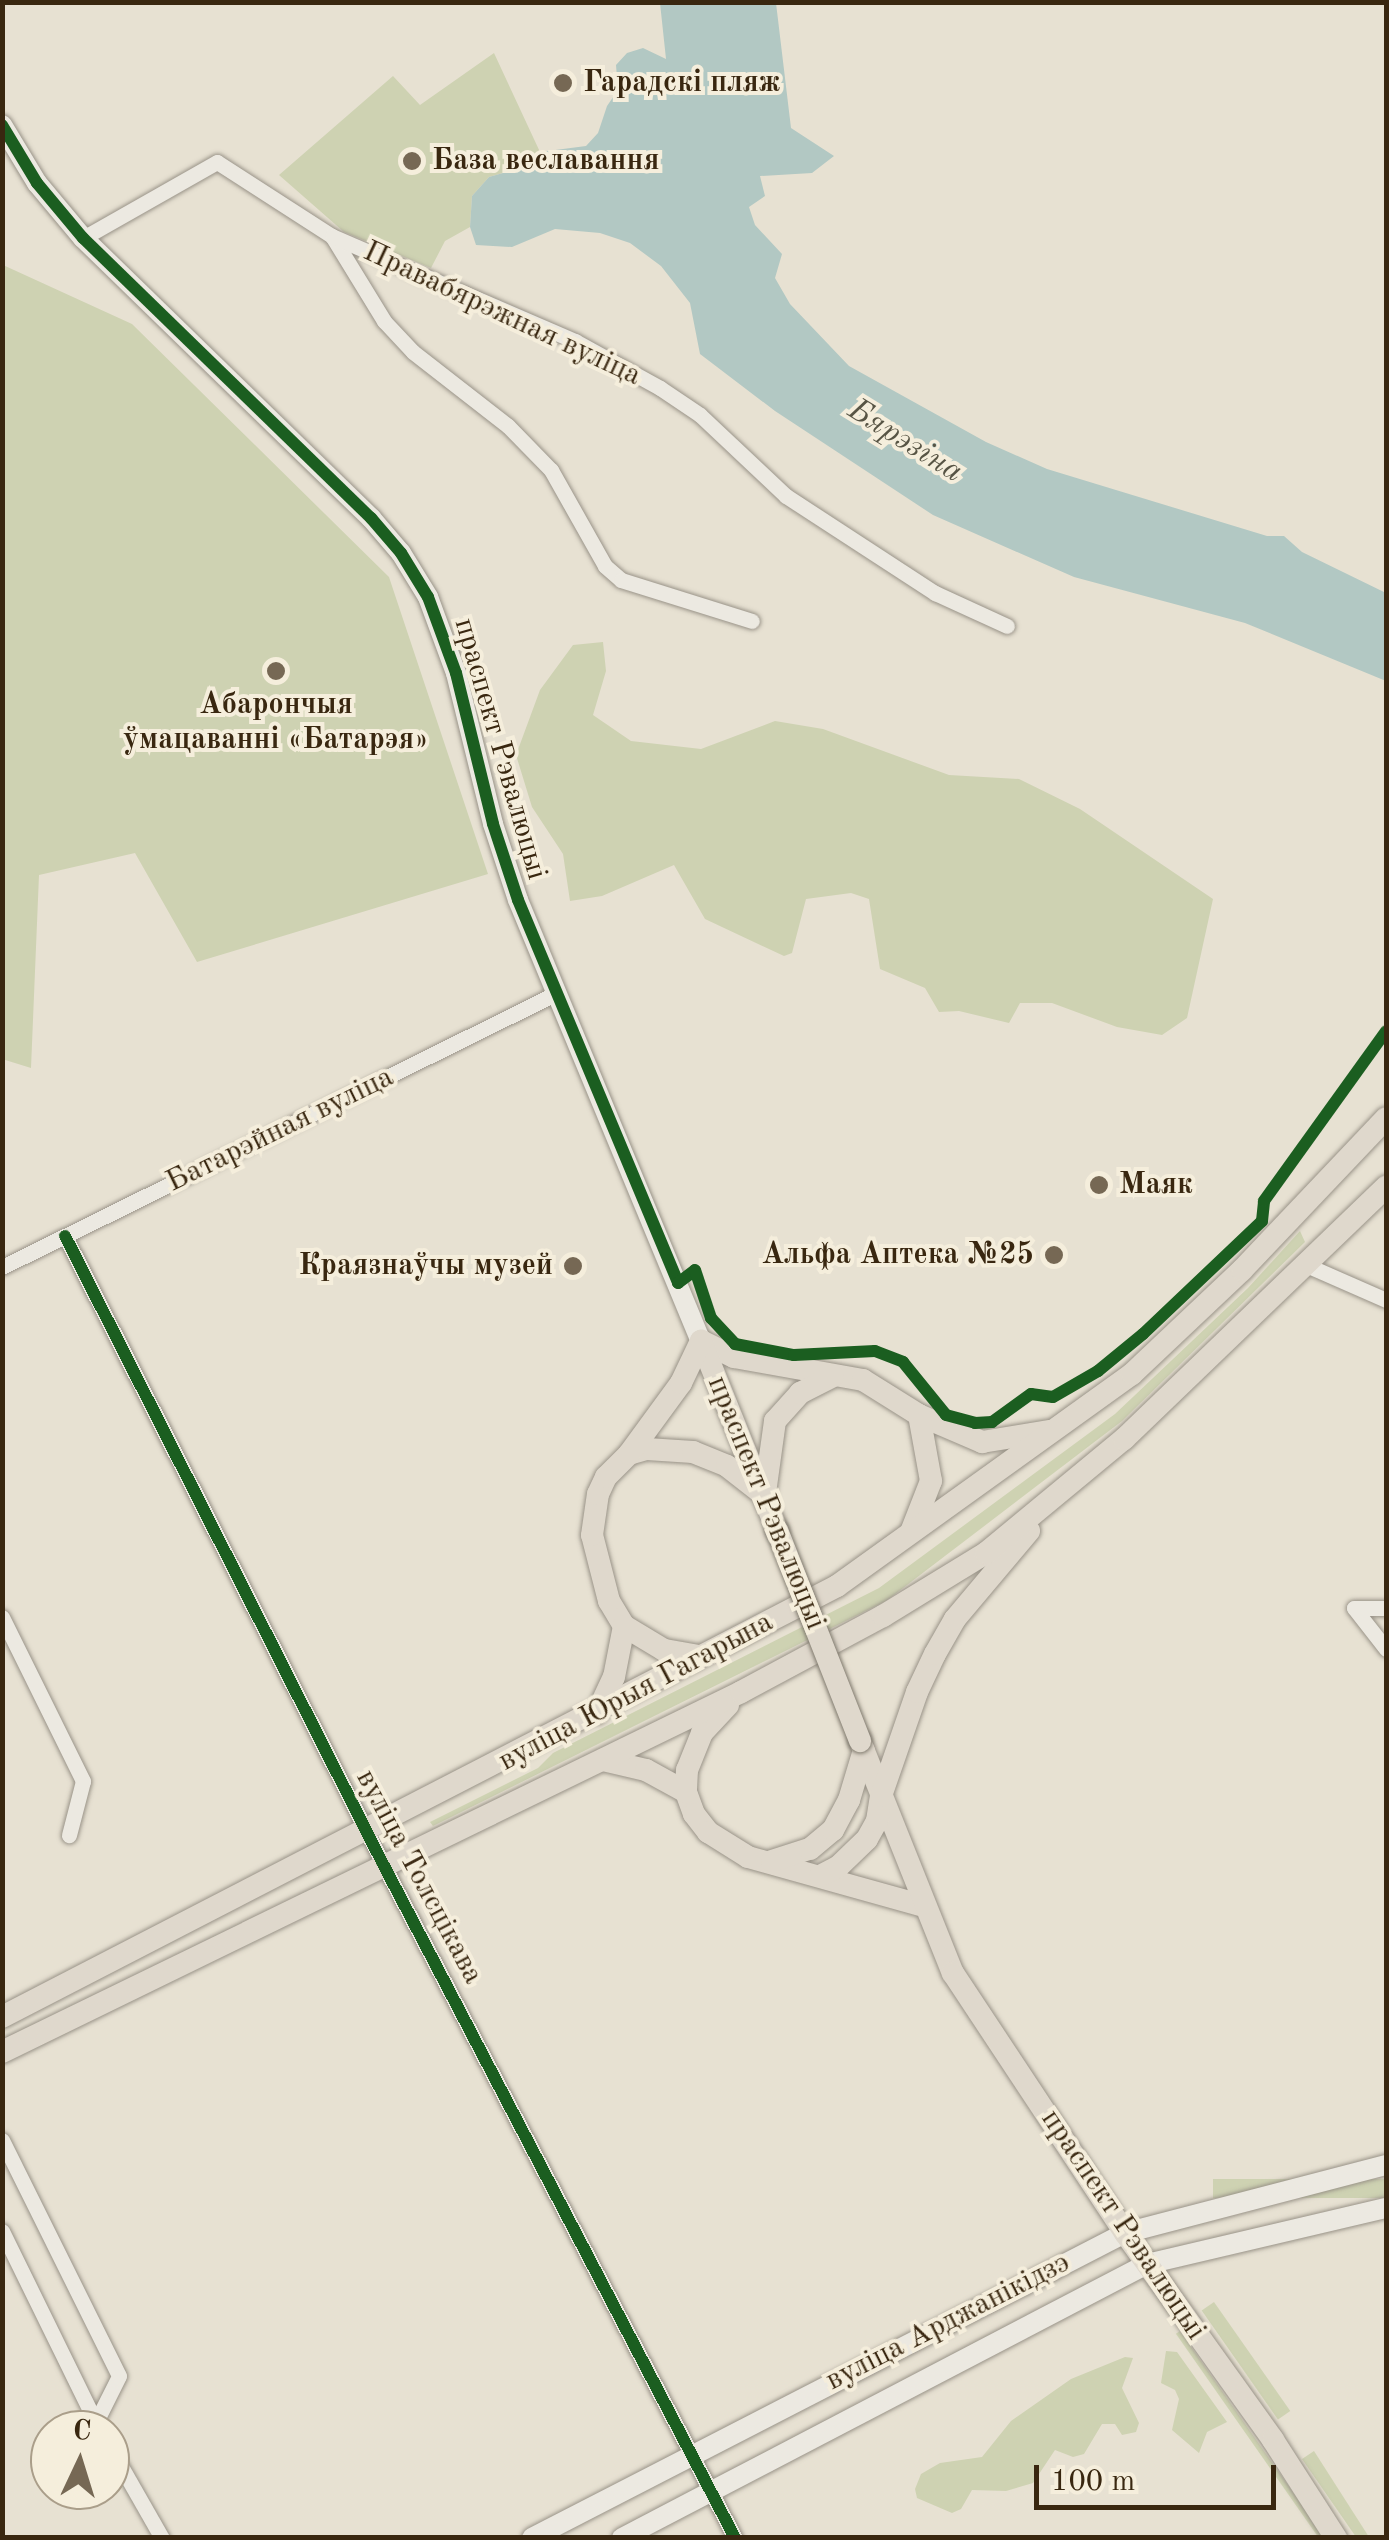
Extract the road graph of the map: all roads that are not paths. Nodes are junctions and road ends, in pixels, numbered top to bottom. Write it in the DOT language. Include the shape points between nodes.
graph roads {
  1 [pos="2,125"];
  2 [pos="332,236"];
  3 [pos="83,238"];
  4 [pos="752,620"];
  5 [pos="1006,626"];
  6 [pos="557,993"];
  7 [pos="1386,1118"];
  8 [pos="1386,1187"];
  9 [pos="65,1236"];
  10 [pos="1306,1265"];
  11 [pos="2,1267"];
  12 [pos="1386,1300"];
  13 [pos="701,1341"];
  14 [pos="834,1376"];
  15 [pos="919,1415"];
  16 [pos="1060,1429"];
  17 [pos="629,1454"];
  18 [pos="1065,1484"];
  19 [pos="764,1496"];
  20 [pos="911,1532"];
  21 [pos="1386,1608"];
  22 [pos="2,1617"];
  23 [pos="624,1626"];
  24 [pos="1386,1650"];
  25 [pos="699,1656"];
  26 [pos="741,1692"];
  27 [pos="597,1713"];
  28 [pos="862,1745"];
  29 [pos="603,1760"];
  30 [pos="686,1792"];
  31 [pos="880,1796"];
  32 [pos="366,1830"];
  33 [pos="69,1836"];
  34 [pos="771,1861"];
  35 [pos="383,1864"];
  36 [pos="820,1876"];
  37 [pos="924,1906"];
  38 [pos="2,2017"];
  39 [pos="2,2052"];
  40 [pos="2,2140"];
  41 [pos="1386,2165"];
  42 [pos="1386,2208"];
  43 [pos="2,2231"];
  44 [pos="1125,2233"];
  45 [pos="1147,2264"];
  46 [pos="90,2410"];
  47 [pos="105,2410"];
  48 [pos="690,2454"];
  49 [pos="130,2482"];
  50 [pos="712,2492"];
  51 [pos="162,2538"];
  52 [pos="532,2538"];
  53 [pos="622,2538"];
  54 [pos="735,2538"];
  55 [pos="1336,2538"];
  1 -- 3 [label="main road, праспект Рэвалюцыі" via="37,183"];
  2 -- 3 [label="street, Правабярэжная вуліца" via="217,162"];
  2 -- 4 [label="street" via="384,321 413,352 508,426 551,470 605,566 621,580"];
  2 -- 5 [label="street, Правабярэжная вуліца" via="574,341 660,388 700,415 786,496 936,593"];
  3 -- 6 [label="main road, праспект Рэвалюцыі" via="402,553 442,627 493,824"];
  6 -- 9 [label="street, Батарэйная вуліца"];
  6 -- 13 [label="main road, праспект Рэвалюцыі"];
  7 -- 16 [label="main road, вуліца Юрыя Гагарына" via="1228,1283 1132,1374"];
  8 -- 10 [label="main road, вуліца Юрыя Гагарына"];
  9 -- 11 [label="street, Батарэйная вуліца"];
  9 -- 32 [label="street, вуліца Толсцікава"];
  10 -- 12 [label="street"];
  10 -- 18 [label="main road, вуліца Юрыя Гагарына" via="1124,1440"];
  13 -- 14 [label="main road" via="734,1357"];
  13 -- 17 [label="main road" via="681,1383"];
  13 -- 19 [label="main road, праспект Рэвалюцыі"];
  14 -- 15 [label="main road" via="881,1388"];
  14 -- 19 [label="main road" via="800,1393 775,1421"];
  15 -- 16 [label="main road" via="982,1442"];
  15 -- 20 [label="main road" via="931,1481"];
  16 -- 20 [label="main road, вуліца Юрыя Гагарына"];
  17 -- 19 [label="main road" via="692,1452 727,1466"];
  17 -- 23 [label="main road" via="598,1494 592,1535 609,1601"];
  18 -- 26 [label="main road, вуліца Юрыя Гагарына" via="986,1553"];
  18 -- 31 [label="main road" via="955,1620 935,1654"];
  19 -- 28 [label="main road, праспект Рэвалюцыі, bridge"];
  20 -- 25 [label="main road, вуліца Юрыя Гагарына" via="836,1586"];
  21 -- 24 [label="street" via="1354,1608"];
  22 -- 33 [label="street" via="82,1781"];
  23 -- 25 [label="main road" via="664,1650"];
  23 -- 27 [label="main road" via="614,1678"];
  25 -- 27 [label="main road, вуліца Юрыя Гагарына"];
  26 -- 29 [label="main road, вуліца Юрыя Гагарына"];
  26 -- 30 [label="main road" via="702,1733"];
  27 -- 32 [label="main road, вуліца Юрыя Гагарына"];
  28 -- 31 [label="main road, праспект Рэвалюцыі"];
  28 -- 34 [label="main road" via="849,1800 833,1830 810,1849"];
  29 -- 30 [label="main road" via="646,1770"];
  29 -- 35 [label="main road, вуліца Юрыя Гагарына"];
  30 -- 34 [label="main road" via="708,1832 748,1857"];
  31 -- 36 [label="main road" via="867,1839"];
  31 -- 37 [label="main road, праспект Рэвалюцыі"];
  32 -- 35 [label="street, вуліца Толсцікава"];
  32 -- 38 [label="main road, вуліца Юрыя Гагарына"];
  34 -- 36 [label="main road"];
  35 -- 39 [label="main road, вуліца Юрыя Гагарына"];
  35 -- 48 [label="street, вуліца Толсцікава"];
  36 -- 37 [label="main road"];
  37 -- 44 [label="main road, праспект Рэвалюцыі" via="953,1973"];
  40 -- 47 [label="street" via="119,2376"];
  41 -- 44 [label="main road, вуліца Арджанікідзэ"];
  42 -- 45 [label="main road, вуліца Арджанікідзэ"];
  43 -- 46 [label="street"];
  44 -- 45 [label="main road, праспект Рэвалюцыі"];
  44 -- 48 [label="main road, вуліца Арджанікідзэ"];
  45 -- 50 [label="main road, вуліца Арджанікідзэ"];
  45 -- 55 [label="main road, праспект Рэвалюцыі"];
  48 -- 50 [label="street, вуліца Толсцікава"];
  48 -- 52 [label="main road, вуліца Арджанікідзэ"];
  49 -- 51 [label="street"];
  50 -- 53 [label="main road, вуліца Арджанікідзэ"];
  50 -- 54 [label="street, вуліца Толсцікава"];
}
